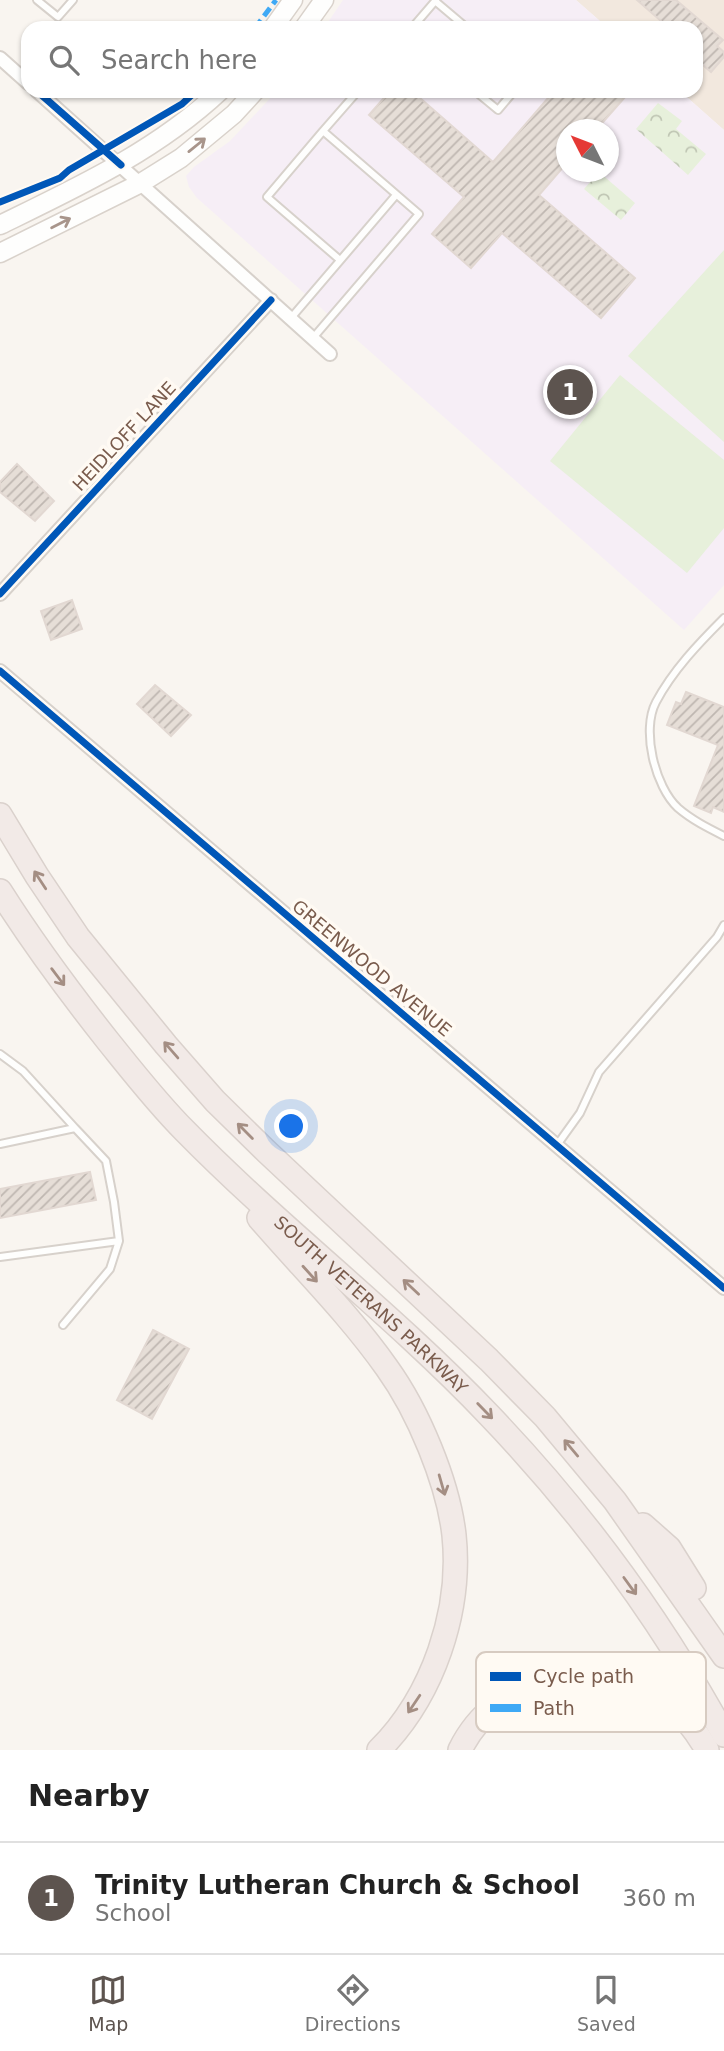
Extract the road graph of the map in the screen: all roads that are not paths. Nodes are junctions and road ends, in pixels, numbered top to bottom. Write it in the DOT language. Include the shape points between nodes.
graph roads {
  1 [pos="37,0"];
  2 [pos="73,0"];
  3 [pos="293,0"];
  4 [pos="324,0"];
  5 [pos="436,1"];
  6 [pos="278,21"];
  7 [pos="309,21"];
  8 [pos="418,21"];
  9 [pos="459,21"];
  10 [pos="0,58"];
  11 [pos="21,77"];
  12 [pos="45,98"];
  13 [pos="213,98"];
  14 [pos="248,98"];
  15 [pos="352,98"];
  16 [pos="483,98"];
  17 [pos="508,98"];
  18 [pos="323,131"];
  19 [pos="121,165"];
  20 [pos="141,183"];
  21 [pos="396,195"];
  22 [pos="0,225"];
  23 [pos="0,253"];
  24 [pos="340,260"];
  25 [pos="271,300"];
  26 [pos="291,318"];
  27 [pos="313,338"];
  28 [pos="330,354"];
  29 [pos="0,594"];
  30 [pos="724,618"];
  31 [pos="0,671"];
  32 [pos="0,815"];
  33 [pos="724,836"];
  34 [pos="0,891"];
  35 [pos="724,925"];
  36 [pos="0,1054"];
  37 [pos="75,1128"];
  38 [pos="184,1130"];
  39 [pos="0,1144"];
  40 [pos="556,1146"];
  41 [pos="119,1241"];
  42 [pos="0,1257"];
  43 [pos="724,1288"];
  44 [pos="63,1325"];
  45 [pos="615,1501"];
  46 [pos="724,1634"];
  47 [pos="675,1652"];
  48 [pos="724,1656"];
  49 [pos="706,1704"];
  50 [pos="476,1725"];
  51 [pos="695,1732"];
  52 [pos="724,1735"];
  53 [pos="379,1750"];
  54 [pos="460,1750"];
  55 [pos="707,1750"];
  1 -- 2 [label="lane" via="58,17"];
  3 -- 6 [label="main road"];
  4 -- 7 [label="main road"];
  5 -- 8 [label="lane"];
  5 -- 9 [label="lane"];
  10 -- 11 [label="street"];
  12 -- 19 [label="street"];
  13 -- 19 [label="main road" via="163,139"];
  20 -- 14 [label="main road, one-way" via="209,136"];
  15 -- 18 [label="lane"];
  16 -- 17 [label="lane" via="498,110"];
  18 -- 21 [label="lane"];
  18 -- 24 [label="lane" via="267,197"];
  19 -- 20 [label="street"];
  19 -- 22 [label="main road"];
  23 -- 20 [label="main road, one-way"];
  20 -- 25 [label="street"];
  21 -- 24 [label="lane"];
  21 -- 27 [label="lane" via="419,214"];
  24 -- 26 [label="lane"];
  25 -- 26 [label="street"];
  25 -- 29 [label="street, HEIDLOFF LANE"];
  26 -- 27 [label="street"];
  27 -- 28 [label="street"];
  30 -- 33 [label="lane" via="677,671 654,704 649,723 649,743 659,779 676,806"];
  31 -- 40 [label="street, GREENWOOD AVENUE"];
  45 -- 32 [label="highway, one-way" via="545,1417 489,1360 215,1101 78,937"];
  34 -- 38 [label="highway, SOUTH VETERANS PARKWAY, one-way" via="80,1005"];
  35 -- 40 [label="lane" via="599,1072 580,1113"];
  36 -- 37 [label="lane" via="23,1071"];
  37 -- 39 [label="lane"];
  37 -- 41 [label="lane" via="106,1161"];
  38 -- 47 [label="highway, SOUTH VETERANS PARKWAY, one-way" via="448,1374 532,1461 636,1593"];
  38 -- 53 [label="highway, one-way" via="389,1370 421,1427 443,1482 454,1535 453,1597 437,1659 421,1694"];
  40 -- 43 [label="street, GREENWOOD AVENUE"];
  41 -- 42 [label="lane"];
  41 -- 44 [label="lane" via="110,1269"];
  45 -- 46 [label="highway" via="669,1548"];
  45 -- 48 [label="highway"];
  49 -- 52 [label="highway, SOUTH VETERANS PARKWAY, one-way"];
  50 -- 54 [label="highway"];
  51 -- 55 [label="highway"];
}
